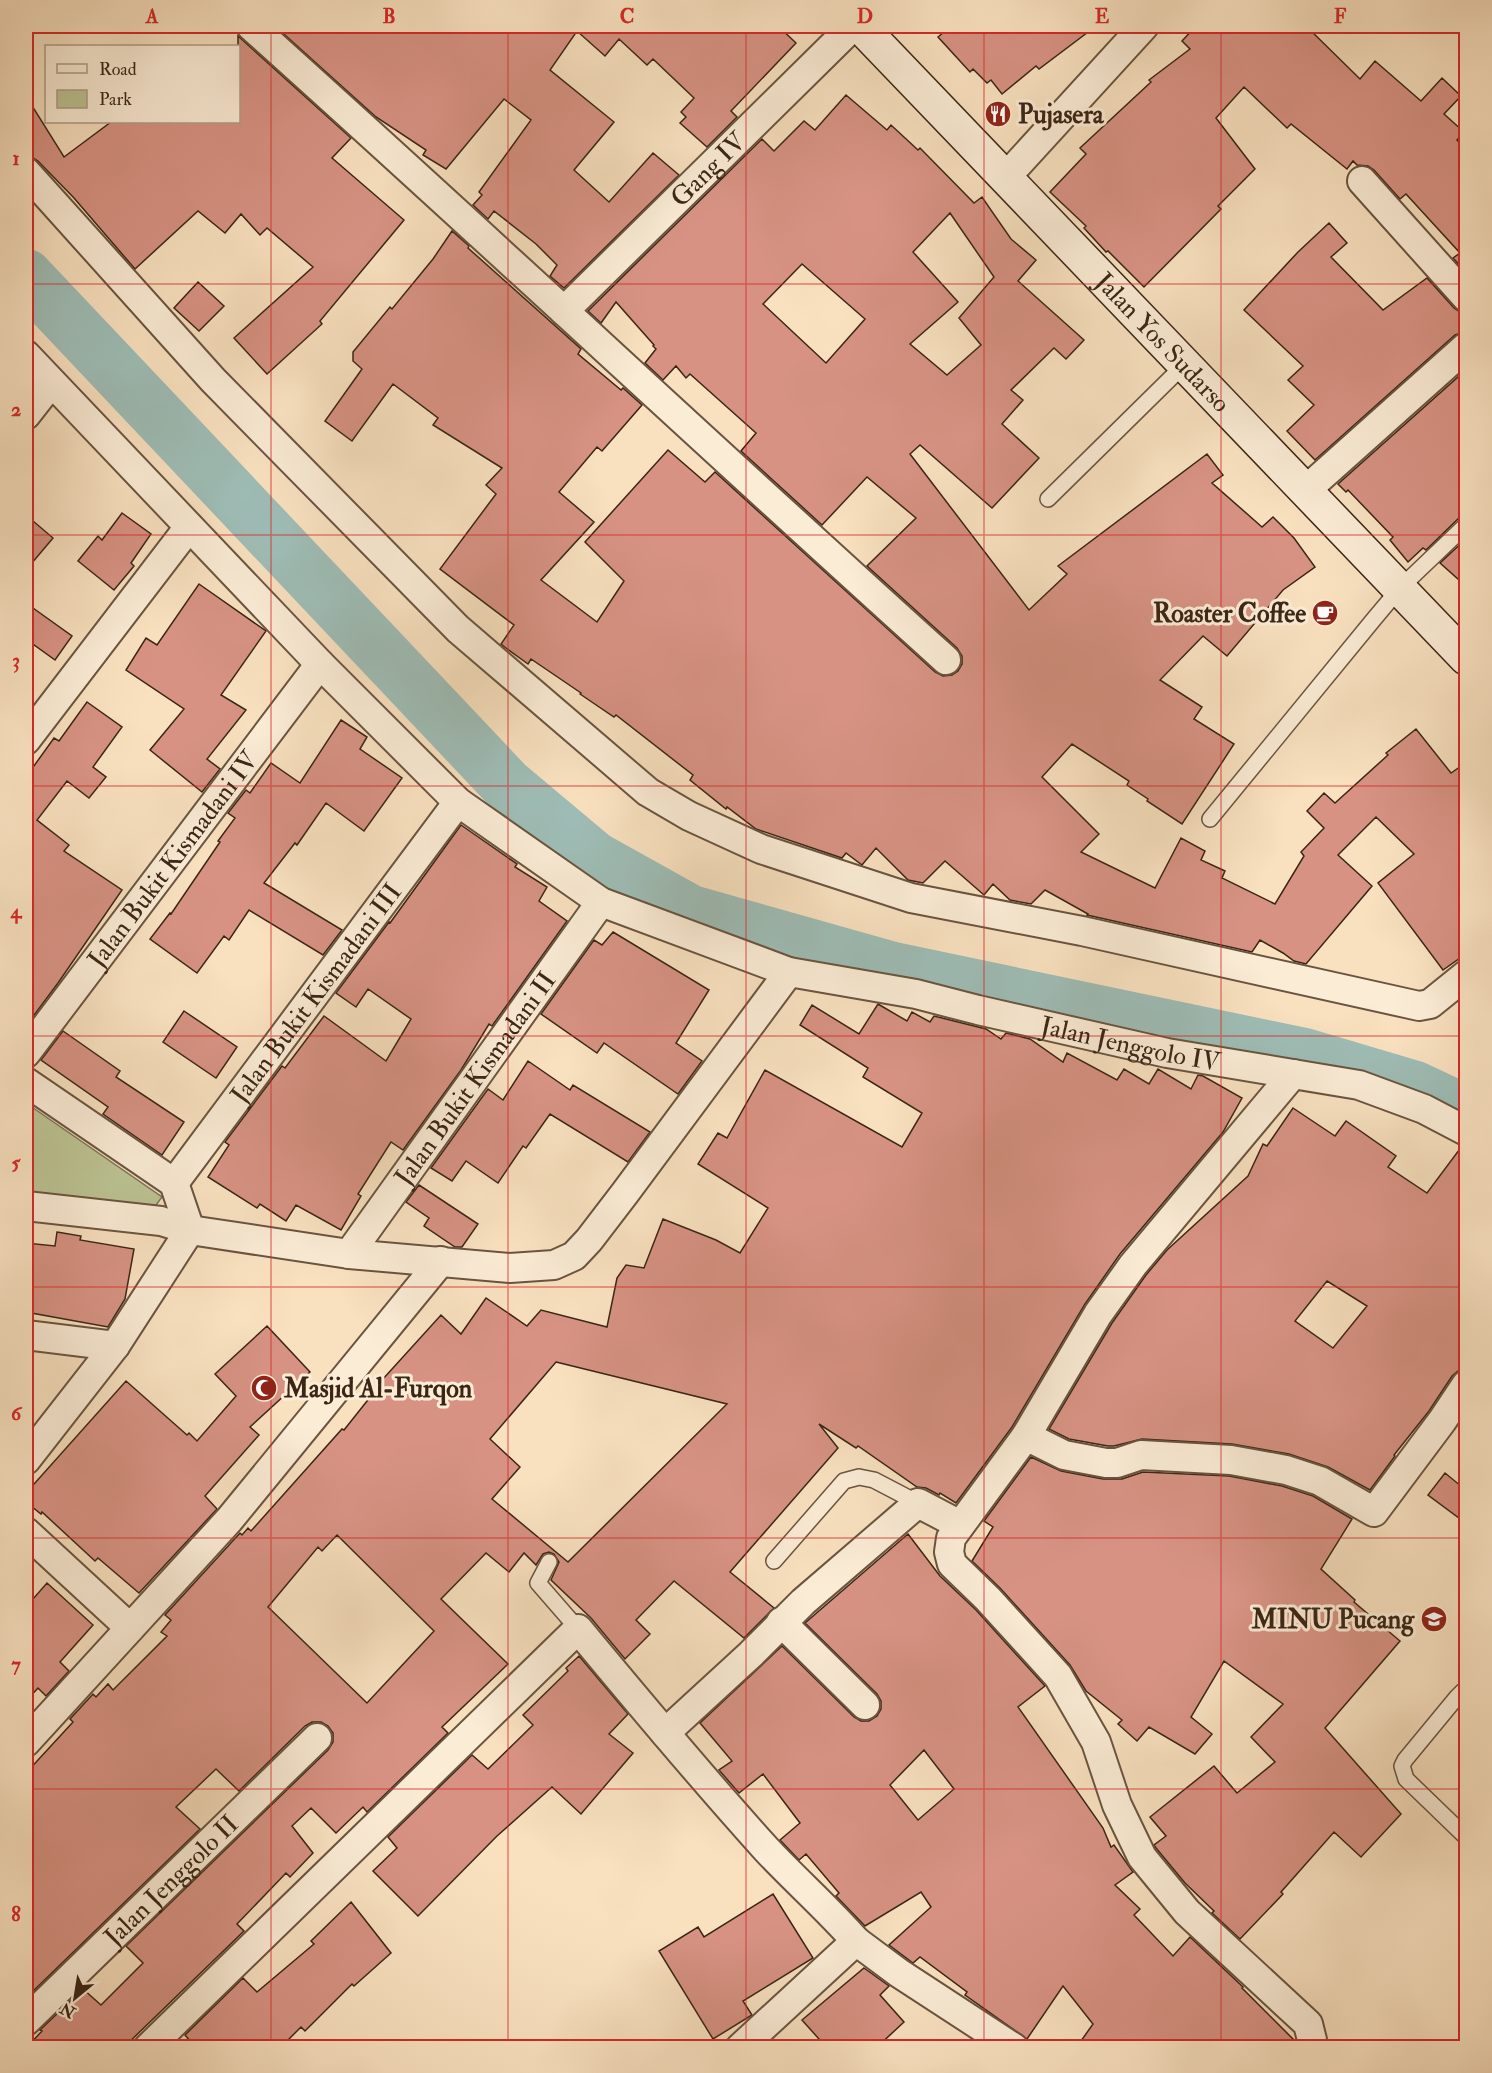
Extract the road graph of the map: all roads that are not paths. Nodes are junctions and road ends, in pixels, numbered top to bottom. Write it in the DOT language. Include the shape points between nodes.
graph roads {
  1 [pos="251,26"];
  2 [pos="853,26"];
  3 [pos="860,26"];
  4 [pos="1144,26"];
  5 [pos="26,172"];
  6 [pos="1006,177"];
  7 [pos="1362,181"];
  8 [pos="1467,297"];
  9 [pos="564,311"];
  10 [pos="1467,347"];
  11 [pos="26,355"];
  12 [pos="1184,365"];
  13 [pos="51,383"];
  14 [pos="26,415"];
  15 [pos="1306,490"];
  16 [pos="1048,500"];
  17 [pos="1467,525"];
  18 [pos="189,527"];
  19 [pos="1400,588"];
  20 [pos="1467,658"];
  21 [pos="946,660"];
  22 [pos="320,664"];
  23 [pos="26,740"];
  24 [pos="458,802"];
  25 [pos="1210,819"];
  26 [pos="601,902"];
  27 [pos="789,972"];
  28 [pos="1467,975"];
  29 [pos="26,1053"];
  30 [pos="1293,1074"];
  31 [pos="26,1082"];
  32 [pos="1467,1131"];
  33 [pos="174,1183"];
  34 [pos="26,1206"];
  35 [pos="189,1230"];
  36 [pos="349,1254"];
  37 [pos="441,1261"];
  38 [pos="26,1335"];
  39 [pos="115,1346"];
  40 [pos="1467,1385"];
  41 [pos="1026,1436"];
  42 [pos="26,1460"];
  43 [pos="918,1503"];
  44 [pos="960,1525"];
  45 [pos="26,1532"];
  46 [pos="774,1561"];
  47 [pos="549,1562"];
  48 [pos="782,1622"];
  49 [pos="130,1628"];
  50 [pos="578,1629"];
  51 [pos="1467,1692"];
  52 [pos="865,1705"];
  53 [pos="664,1733"];
  54 [pos="317,1738"];
  55 [pos="26,1742"];
  56 [pos="1467,1837"];
  57 [pos="856,1941"];
  58 [pos="26,2021"];
  59 [pos="148,2048"];
  60 [pos="740,2048"];
  61 [pos="1014,2048"];
  62 [pos="1309,2048"];
  1 -- 9 [label="street"];
  2 -- 9 [label="street, Gang IV"];
  3 -- 6 [label="main road, Jalan Yos Sudarso"];
  4 -- 6 [label="street"];
  5 -- 28 [label="street" via="213,380 458,628 648,792 689,816 761,849 911,898 1419,1006 1430,1004"];
  6 -- 12 [label="main road, Jalan Yos Sudarso"];
  7 -- 8 [label="street"];
  9 -- 21 [label="street"];
  10 -- 15 [label="street"];
  11 -- 13 [label="street, Jalan Jenggolo IV"];
  12 -- 15 [label="main road, Jalan Yos Sudarso"];
  12 -- 16 [label="lane"];
  13 -- 14 [label="street"];
  13 -- 18 [label="street, Jalan Jenggolo IV"];
  15 -- 19 [label="main road, Jalan Yos Sudarso"];
  17 -- 19 [label="lane"];
  18 -- 22 [label="street, Jalan Jenggolo IV"];
  18 -- 23 [label="street"];
  19 -- 20 [label="main road, Jalan Yos Sudarso"];
  19 -- 25 [label="lane"];
  22 -- 24 [label="street, Jalan Jenggolo IV"];
  22 -- 29 [label="street, Jalan Bukit Kismadani IV"];
  24 -- 26 [label="street, Jalan Jenggolo IV"];
  24 -- 33 [label="street, Jalan Bukit Kismadani III"];
  26 -- 27 [label="street, Jalan Jenggolo IV"];
  26 -- 36 [label="street, Jalan Bukit Kismadani II"];
  27 -- 30 [label="street, Jalan Jenggolo IV" via="916,993 1167,1053"];
  27 -- 37 [label="street" via="574,1256 554,1265 510,1268"];
  30 -- 32 [label="street, Jalan Jenggolo IV" via="1379,1091"];
  30 -- 41 [label="street" via="1134,1265 1098,1314"];
  31 -- 33 [label="street"];
  33 -- 35 [label="street"];
  34 -- 35 [label="street" via="161,1221"];
  35 -- 36 [label="street"];
  35 -- 39 [label="street"];
  36 -- 37 [label="street"];
  37 -- 49 [label="street" via="229,1520"];
  38 -- 39 [label="street"];
  39 -- 42 [label="street"];
  40 -- 41 [label="street" via="1383,1516 1320,1481 1286,1470 1231,1460 1141,1455 1106,1463 1064,1455"];
  41 -- 44 [label="street"];
  43 -- 44 [label="street"];
  43 -- 46 [label="lane" via="874,1480 859,1477 844,1481"];
  43 -- 48 [label="street"];
  44 -- 62 [label="street" via="951,1538 952,1563 1058,1676 1096,1742 1117,1805 1142,1857 1187,1912 1308,2024 1312,2040"];
  45 -- 49 [label="street"];
  47 -- 50 [label="lane" via="538,1583"];
  48 -- 52 [label="street"];
  48 -- 53 [label="street"];
  49 -- 55 [label="street"];
  50 -- 53 [label="street"];
  50 -- 59 [label="street"];
  51 -- 56 [label="lane" via="1457,1697 1402,1766 1406,1779"];
  53 -- 57 [label="street" via="784,1868"];
  54 -- 58 [label="street, Jalan Jenggolo II"];
  57 -- 60 [label="street"];
  57 -- 61 [label="street"];
}
